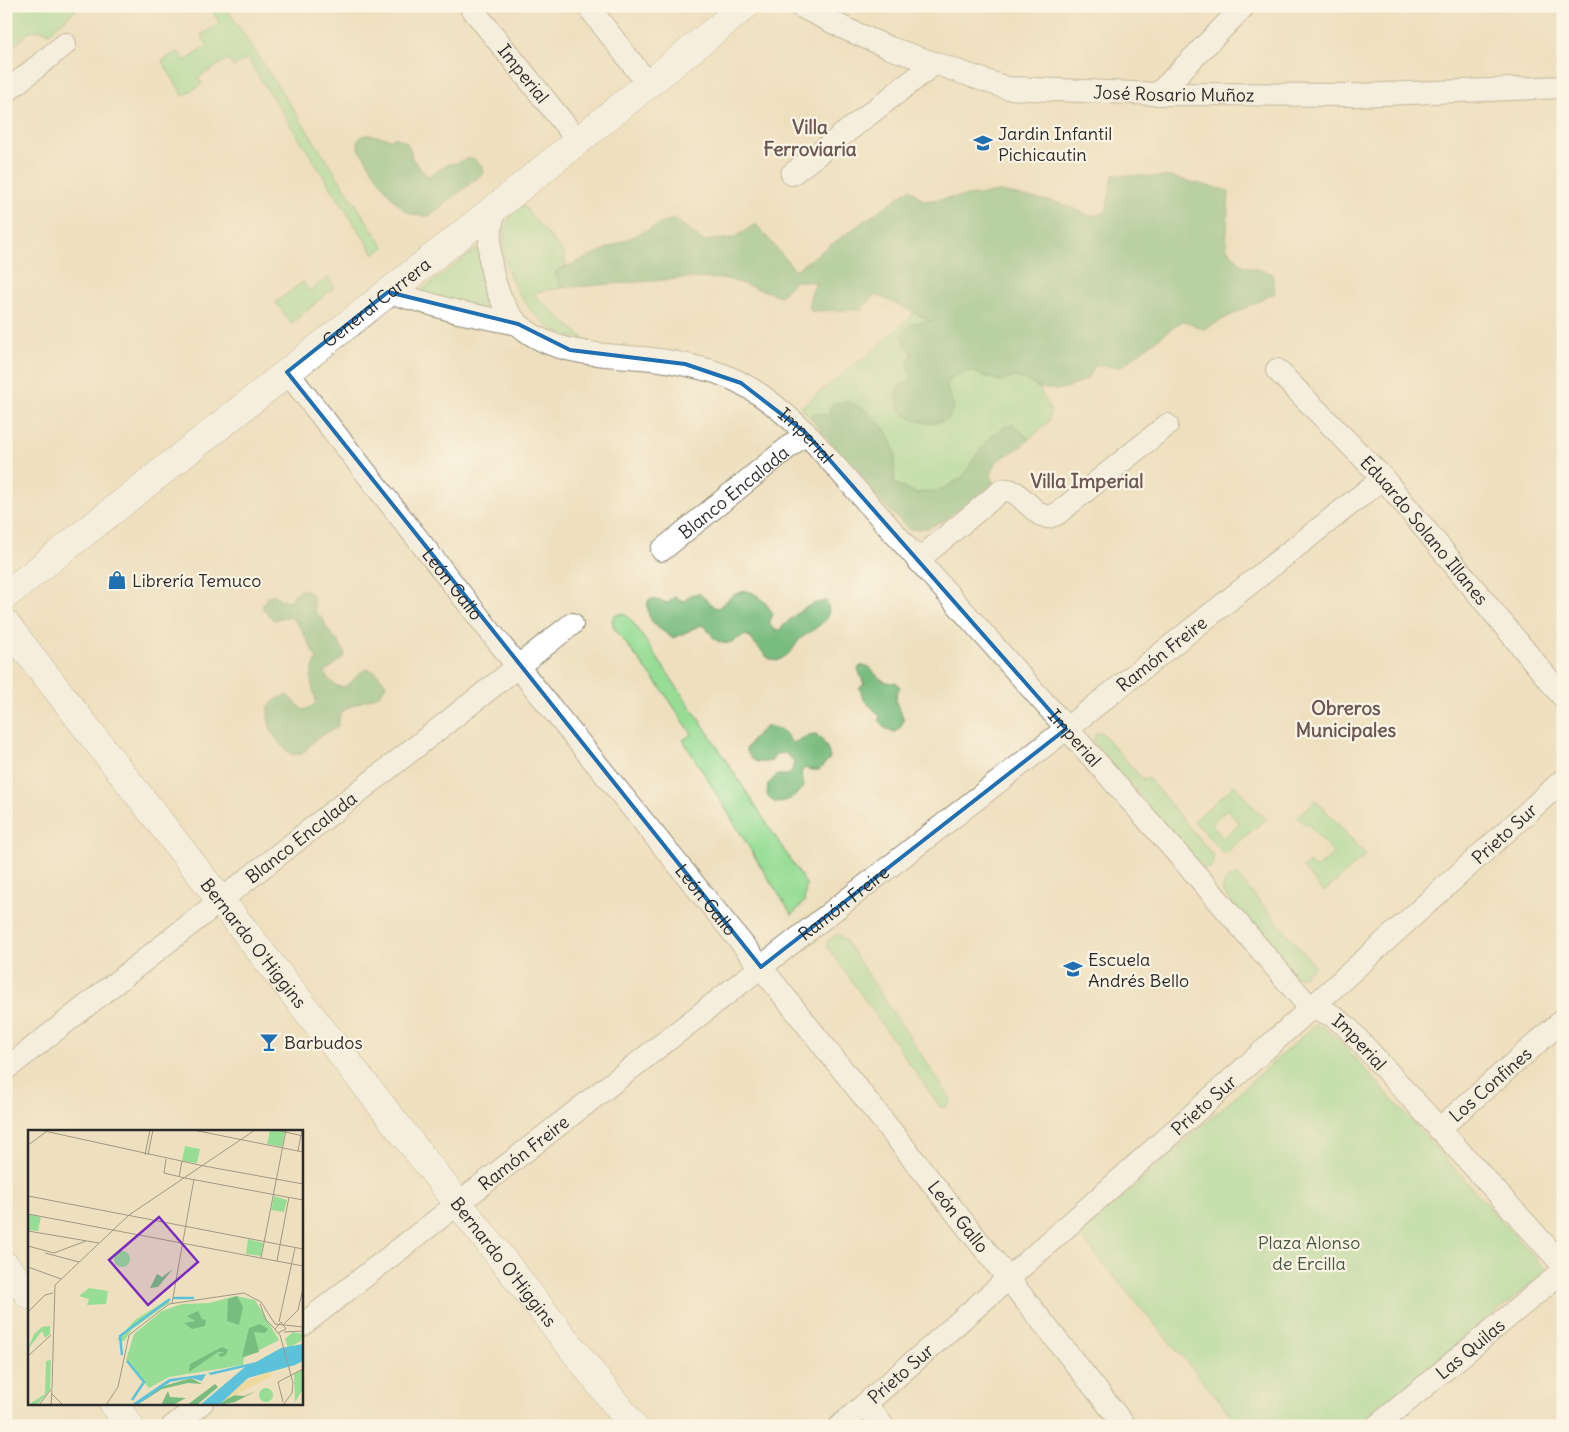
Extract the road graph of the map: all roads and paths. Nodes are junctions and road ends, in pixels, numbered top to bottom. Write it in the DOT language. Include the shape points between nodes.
graph roads {
  1 [pos="470,6"];
  2 [pos="588,6"];
  3 [pos="745,6"];
  4 [pos="800,6"];
  5 [pos="1244,6"];
  6 [pos="65,44"];
  7 [pos="934,64"];
  8 [pos="648,84"];
  9 [pos="1563,87"];
  10 [pos="6,92"];
  11 [pos="1158,94"];
  12 [pos="578,141"];
  13 [pos="792,174"];
  14 [pos="495,208"];
  15 [pos="388,292"];
  16 [pos="518,324"];
  17 [pos="1277,370"];
  18 [pos="288,372"];
  19 [pos="1167,425"];
  20 [pos="806,433"];
  21 [pos="1383,478"];
  22 [pos="662,550"];
  23 [pos="918,560"];
  24 [pos="6,595"];
  25 [pos="6,624"];
  26 [pos="572,624"];
  27 [pos="518,667"];
  28 [pos="1563,697"];
  29 [pos="1066,729"];
  30 [pos="1563,780"];
  31 [pos="221,901"];
  32 [pos="760,967"];
  33 [pos="1311,1009"];
  34 [pos="1563,1020"];
  35 [pos="6,1069"];
  36 [pos="1439,1129"];
  37 [pos="459,1203"];
  38 [pos="1563,1265"];
  39 [pos="6,1266"];
  40 [pos="1563,1271"];
  41 [pos="1008,1278"];
  42 [pos="28,1294"];
  43 [pos="302,1325"];
  44 [pos="114,1404"];
  45 [pos="201,1404"];
  46 [pos="866,1404"];
  47 [pos="130,1426"];
  48 [pos="173,1426"];
  49 [pos="633,1426"];
  50 [pos="840,1426"];
  51 [pos="883,1426"];
  52 [pos="1125,1426"];
  53 [pos="1378,1426"];
  1 -- 12 [label="street, Imperial"];
  2 -- 8 [label="street"];
  3 -- 8 [label="main road, General Carrera"];
  4 -- 7 [label="street, José Rosario Muñoz" via="873,41"];
  5 -- 11 [label="street"];
  6 -- 10 [label="street"];
  7 -- 11 [label="street, José Rosario Muñoz" via="1007,88"];
  7 -- 13 [label="street"];
  8 -- 12 [label="main road, General Carrera"];
  9 -- 11 [label="street, José Rosario Muñoz" via="1358,95"];
  12 -- 14 [label="main road, General Carrera"];
  14 -- 15 [label="main road, General Carrera"];
  14 -- 16 [label="street, Imperial" via="489,238 491,269 501,298"];
  15 -- 16 [label="street, Imperial" via="458,312"];
  15 -- 18 [label="main road, General Carrera"];
  16 -- 20 [label="street, Imperial" via="534,336 570,350 654,359 714,372 742,383"];
  17 -- 21 [label="street, Eduardo Solano Illanes"];
  18 -- 24 [label="main road, General Carrera"];
  18 -- 27 [label="street, León Gallo"];
  19 -- 23 [label="street" via="1058,514 1048,517 1039,514 1016,493 1001,491"];
  20 -- 22 [label="street, Blanco Encalada"];
  20 -- 23 [label="street, Imperial"];
  21 -- 28 [label="street, Eduardo Solano Illanes"];
  21 -- 29 [label="street, Ramón Freire"];
  23 -- 29 [label="street, Imperial"];
  25 -- 31 [label="main road, Bernardo O'Higgins"];
  26 -- 27 [label="street, Blanco Encalada"];
  27 -- 31 [label="street, Blanco Encalada"];
  27 -- 32 [label="street, León Gallo"];
  29 -- 32 [label="street, Ramón Freire"];
  29 -- 33 [label="street, Imperial"];
  30 -- 33 [label="street, Prieto Sur"];
  31 -- 35 [label="street, Blanco Encalada"];
  31 -- 37 [label="main road, Bernardo O'Higgins"];
  32 -- 37 [label="street, Ramón Freire"];
  32 -- 41 [label="street, León Gallo"];
  33 -- 36 [label="street, Imperial" via="1330,1014 1346,1026"];
  33 -- 41 [label="street, Prieto Sur"];
  34 -- 36 [label="street, Los Confines"];
  36 -- 38 [label="street, Imperial"];
  37 -- 43 [label="street, Ramón Freire"];
  37 -- 49 [label="main road, Bernardo O'Higgins"];
  39 -- 42 [label="main road"];
  40 -- 53 [label="street, Las Quilas"];
  41 -- 46 [label="street, Prieto Sur"];
  41 -- 52 [label="street, León Gallo"];
  44 -- 47 [label="main road"];
  45 -- 48 [label="street"];
  46 -- 50 [label="street, Prieto Sur"];
  46 -- 51 [label="street"];
}
